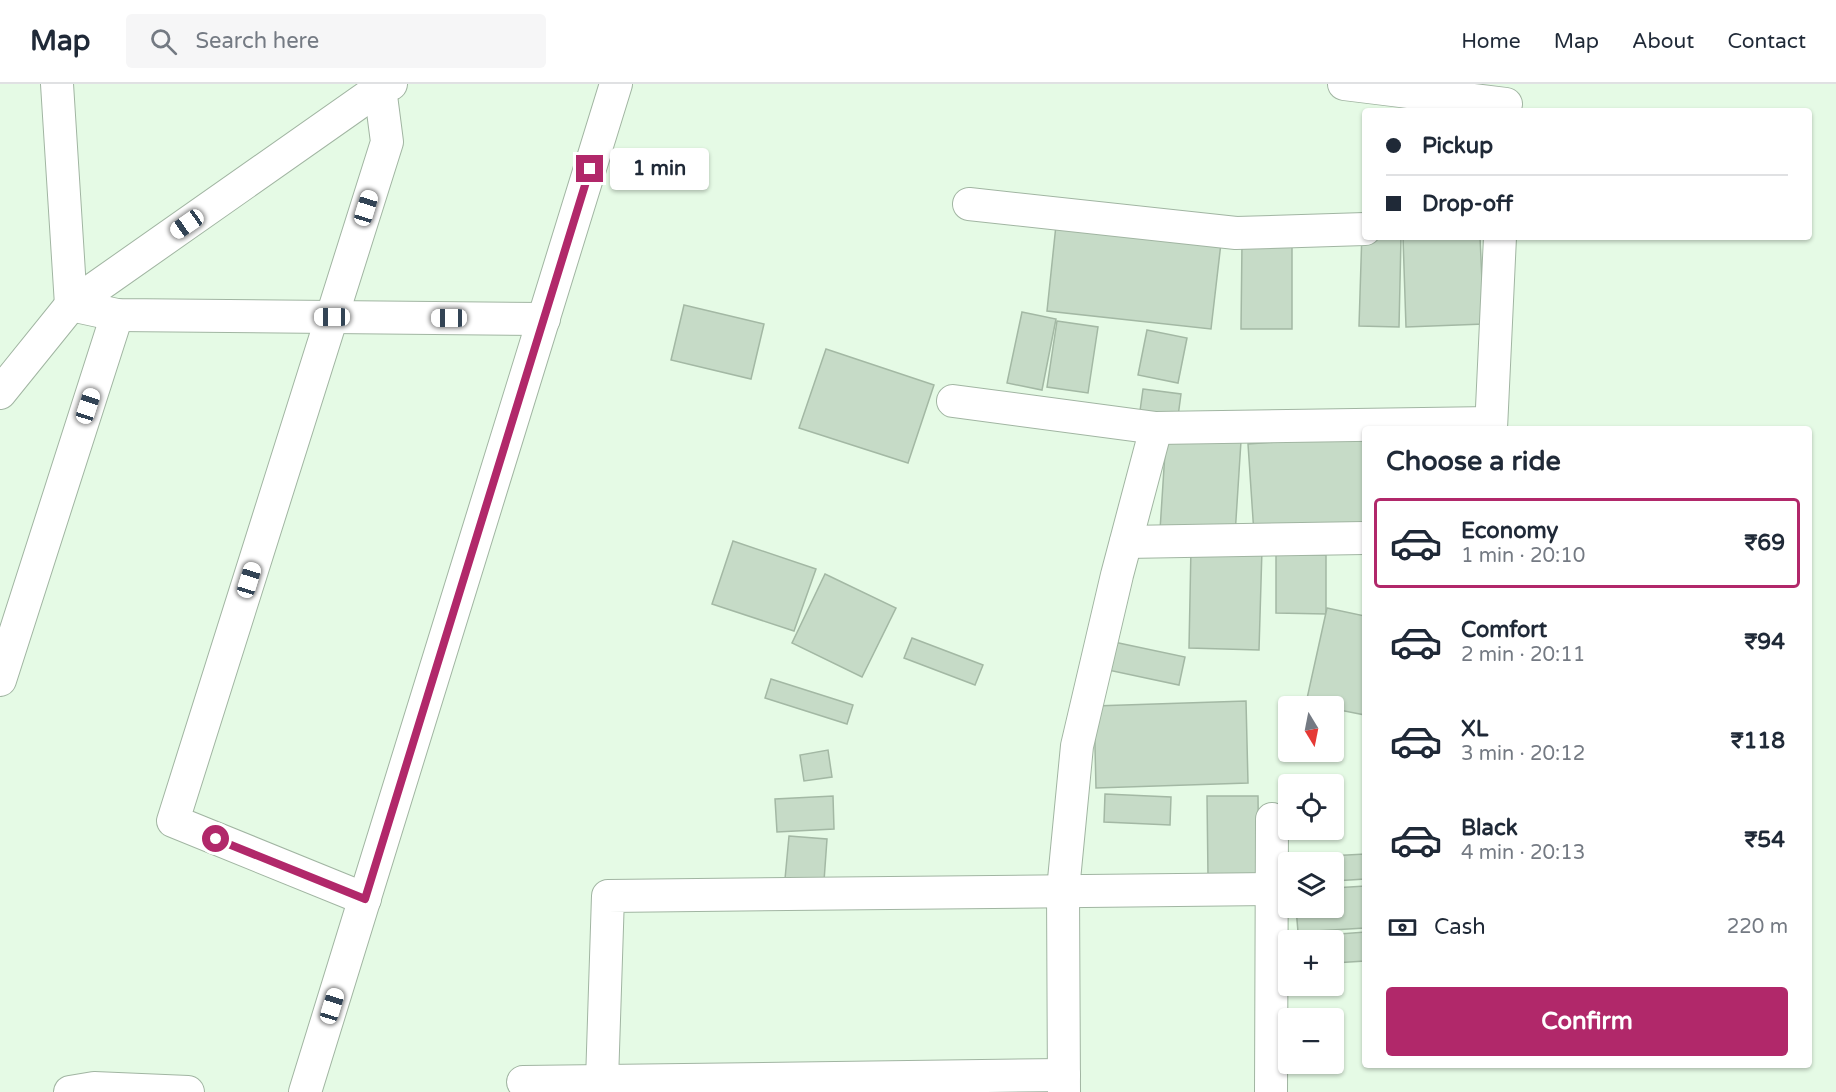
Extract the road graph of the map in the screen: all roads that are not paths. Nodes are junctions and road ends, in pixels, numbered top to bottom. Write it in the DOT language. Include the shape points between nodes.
graph roads {
  1 [pos="57,84"];
  2 [pos="616,84"];
  3 [pos="1344,84"];
  4 [pos="386,86"];
  5 [pos="1506,100"];
  6 [pos="969,204"];
  7 [pos="1362,229"];
  8 [pos="1500,240"];
  9 [pos="71,305"];
  10 [pos="117,315"];
  11 [pos="332,317"];
  12 [pos="544,319"];
  13 [pos="0,393"];
  14 [pos="953,401"];
  15 [pos="1491,426"];
  16 [pos="1362,427"];
  17 [pos="1156,428"];
  18 [pos="1362,538"];
  19 [pos="1126,542"];
  20 [pos="0,680"];
  21 [pos="1272,819"];
  22 [pos="1271,889"];
  23 [pos="1063,890"];
  24 [pos="365,899"];
  25 [pos="602,1081"];
  26 [pos="523,1082"];
  27 [pos="1064,1084"];
  28 [pos="70,1092"];
  29 [pos="188,1092"];
  30 [pos="305,1092"];
  31 [pos="1271,1092"];
  1 -- 9 [label="street"];
  2 -- 12 [label="street"];
  3 -- 5 [label="street"];
  4 -- 9 [label="street"];
  4 -- 11 [label="street" via="387,142"];
  6 -- 7 [label="street" via="1236,233"];
  8 -- 15 [label="street"];
  9 -- 10 [label="street"];
  9 -- 13 [label="street"];
  10 -- 11 [label="street"];
  10 -- 20 [label="street"];
  11 -- 12 [label="street"];
  11 -- 24 [label="street" via="173,821"];
  12 -- 24 [label="street"];
  14 -- 17 [label="street"];
  16 -- 17 [label="street"];
  17 -- 19 [label="street"];
  18 -- 19 [label="street"];
  19 -- 23 [label="street" via="1077,746"];
  21 -- 22 [label="street"];
  22 -- 23 [label="street"];
  22 -- 31 [label="street"];
  23 -- 25 [label="street" via="608,896"];
  23 -- 27 [label="street"];
  24 -- 30 [label="street"];
  25 -- 26 [label="street"];
  25 -- 27 [label="street"];
  28 -- 29 [label="street" via="94,1088"];
}
